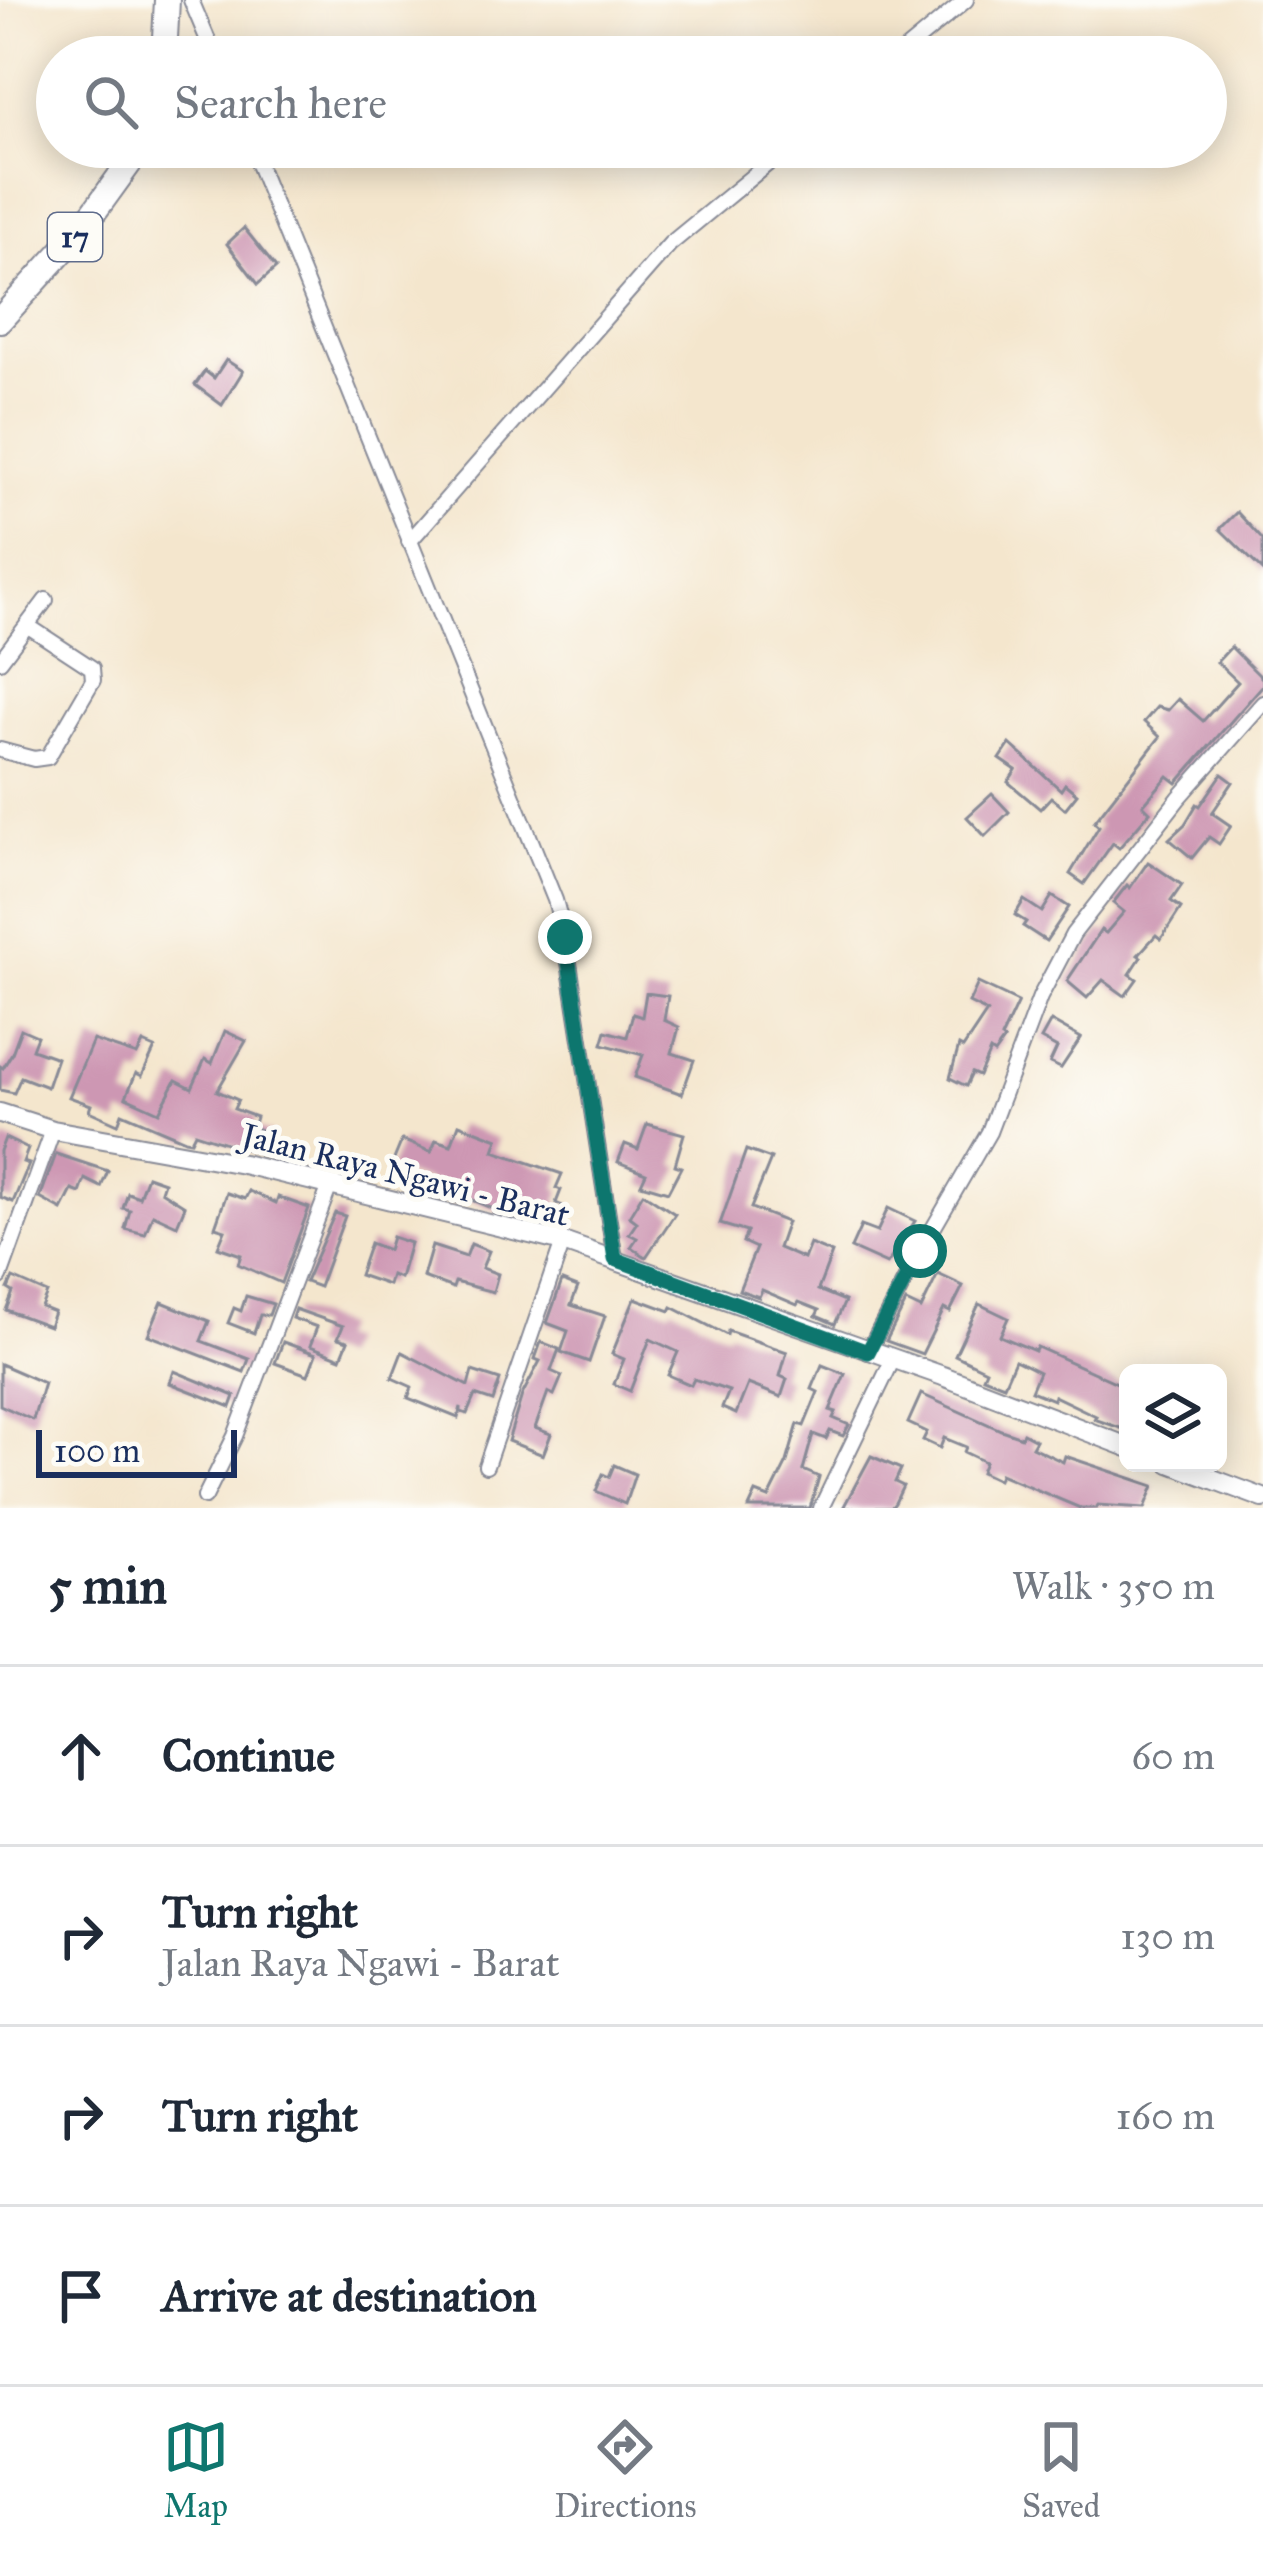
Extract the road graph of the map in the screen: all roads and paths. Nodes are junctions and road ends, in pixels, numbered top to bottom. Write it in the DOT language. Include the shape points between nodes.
graph roads {
  1 [pos="167,0"];
  2 [pos="191,0"];
  3 [pos="966,0"];
  4 [pos="165,36"];
  5 [pos="206,36"];
  6 [pos="922,36"];
  7 [pos="126,168"];
  8 [pos="259,168"];
  9 [pos="762,168"];
  10 [pos="0,320"];
  11 [pos="409,542"];
  12 [pos="46,600"];
  13 [pos="28,626"];
  14 [pos="0,661"];
  15 [pos="1263,703"];
  16 [pos="0,750"];
  17 [pos="0,1113"];
  18 [pos="52,1130"];
  19 [pos="329,1188"];
  20 [pos="563,1242"];
  21 [pos="615,1259"];
  22 [pos="0,1277"];
  23 [pos="868,1352"];
  24 [pos="893,1359"];
  25 [pos="1119,1444"];
  26 [pos="486,1466"];
  27 [pos="1194,1472"];
  28 [pos="206,1497"];
  29 [pos="1263,1498"];
  30 [pos="821,1508"];
  1 -- 4 [label="highway"];
  2 -- 5 [label="street"];
  3 -- 6 [label="street"];
  7 -- 10 [label="highway, 17"];
  8 -- 11 [label="street"];
  9 -- 11 [label="street" via="670,244"];
  11 -- 21 [label="street" via="561,919"];
  12 -- 13 [label="street"];
  13 -- 14 [label="street"];
  13 -- 16 [label="street" via="92,668 93,680 48,757"];
  15 -- 23 [label="street" via="1101,893 1053,967 988,1132"];
  17 -- 18 [label="main road, Jalan Raya Ngawi - Barat"];
  18 -- 19 [label="main road, Jalan Raya Ngawi - Barat"];
  18 -- 22 [label="street"];
  19 -- 20 [label="main road, Jalan Raya Ngawi - Barat"];
  19 -- 28 [label="street"];
  20 -- 21 [label="main road, Jalan Raya Ngawi - Barat"];
  20 -- 26 [label="street"];
  21 -- 23 [label="main road, Jalan Raya Ngawi - Barat"];
  23 -- 24 [label="main road, Jalan Raya Ngawi - Barat"];
  24 -- 25 [label="main road, Jalan Raya Ngawi - Barat"];
  24 -- 30 [label="street"];
  27 -- 29 [label="main road"];
}
